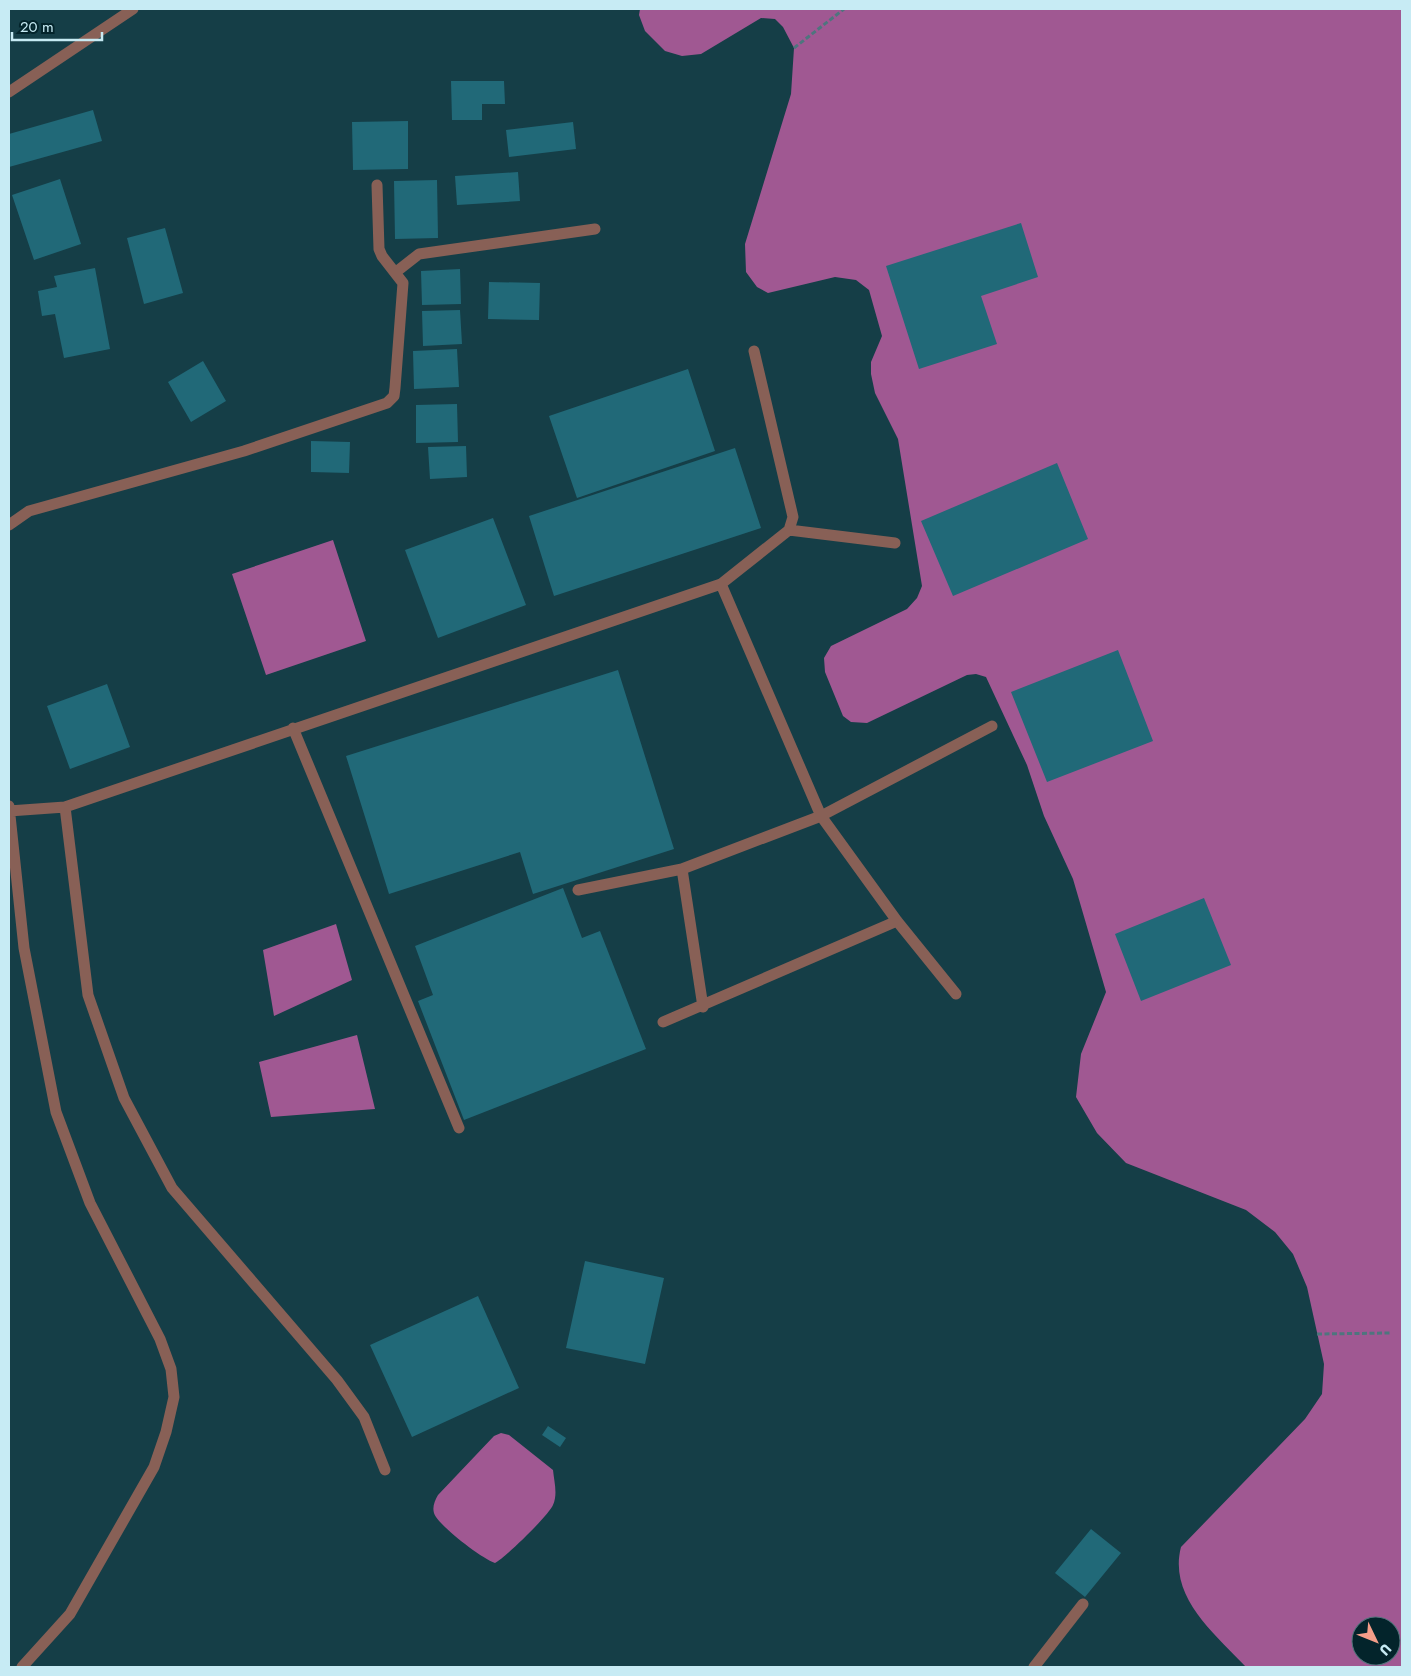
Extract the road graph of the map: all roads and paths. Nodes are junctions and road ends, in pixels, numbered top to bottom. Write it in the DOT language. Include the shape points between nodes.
graph roads {
  1 [pos="132,9"];
  2 [pos="844,9"];
  3 [pos="794,48"];
  4 [pos="9,92"];
  5 [pos="376,185"];
  6 [pos="595,229"];
  7 [pos="396,272"];
  8 [pos="754,351"];
  9 [pos="9,525"];
  10 [pos="789,530"];
  11 [pos="895,542"];
  12 [pos="722,584"];
  13 [pos="992,726"];
  14 [pos="293,728"];
  15 [pos="9,806"];
  16 [pos="65,807"];
  17 [pos="9,811"];
  18 [pos="821,816"];
  19 [pos="682,869"];
  20 [pos="578,890"];
  21 [pos="897,920"];
  22 [pos="956,994"];
  23 [pos="703,1006"];
  24 [pos="663,1022"];
  25 [pos="459,1128"];
  26 [pos="1391,1333"];
  27 [pos="1317,1334"];
  28 [pos="385,1470"];
  29 [pos="1083,1604"];
  30 [pos="22,1667"];
  31 [pos="1034,1667"];
  1 -- 4 [label="lane"];
  2 -- 3 [label="path"];
  5 -- 7 [label="lane" via="379,249"];
  6 -- 7 [label="lane" via="419,254"];
  7 -- 9 [label="lane" via="403,283 394,396 387,403 244,451 29,511"];
  8 -- 10 [label="lane" via="793,517"];
  10 -- 11 [label="lane"];
  10 -- 12 [label="lane"];
  12 -- 14 [label="lane"];
  12 -- 18 [label="lane"];
  13 -- 18 [label="lane"];
  14 -- 16 [label="lane"];
  14 -- 25 [label="lane"];
  15 -- 17 [label="lane"];
  16 -- 17 [label="lane"];
  16 -- 28 [label="lane" via="88,995 124,1098 172,1188 337,1380 364,1417"];
  17 -- 30 [label="lane" via="24,948 56,1112 90,1203 160,1339 171,1369 174,1397 154,1467 70,1614"];
  18 -- 19 [label="lane"];
  18 -- 21 [label="lane"];
  19 -- 20 [label="lane"];
  19 -- 23 [label="lane"];
  21 -- 22 [label="lane"];
  21 -- 23 [label="lane"];
  23 -- 24 [label="lane"];
  26 -- 27 [label="path"];
  29 -- 31 [label="lane"];
}
